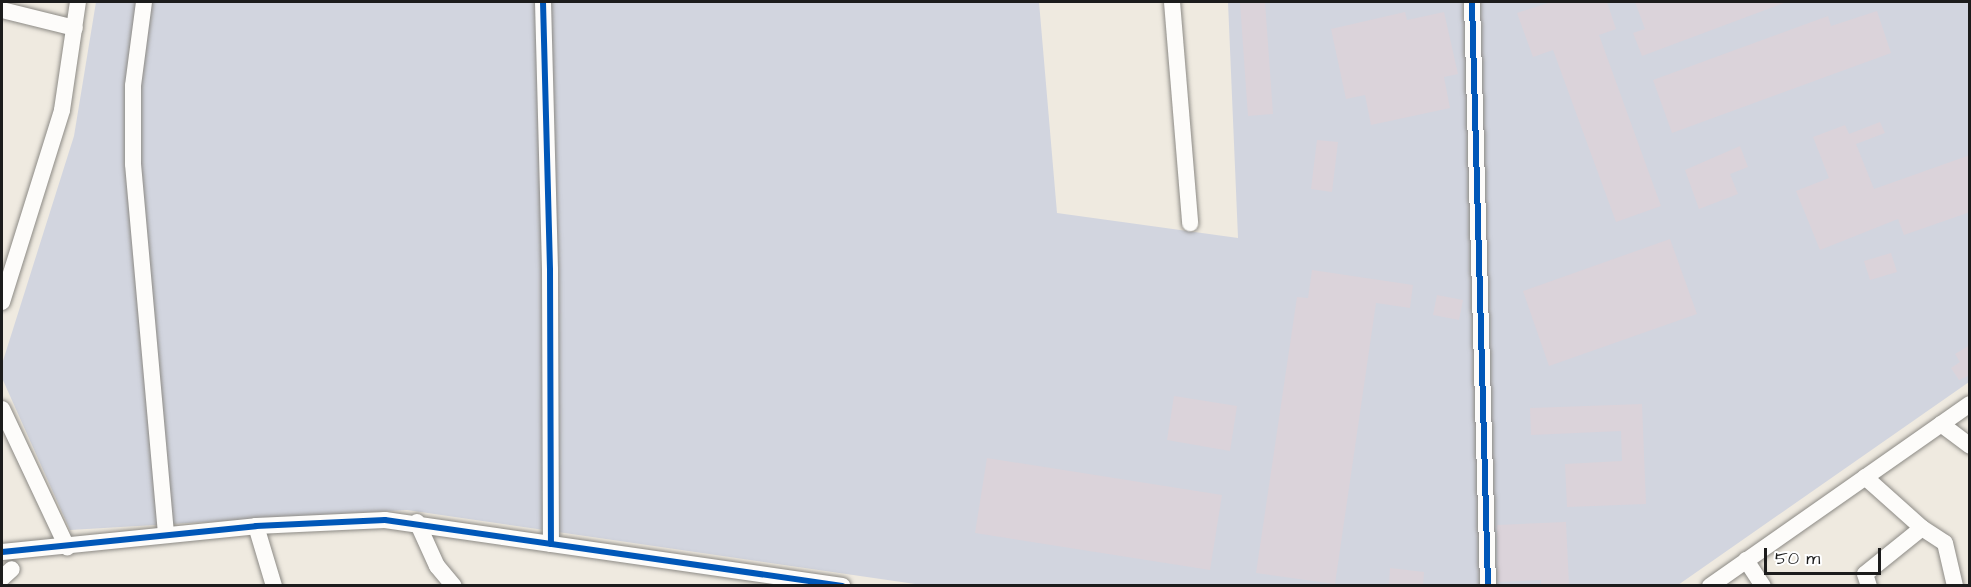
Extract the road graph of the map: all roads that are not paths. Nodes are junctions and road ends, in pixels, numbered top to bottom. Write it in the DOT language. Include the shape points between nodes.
graph roads {
  1 [pos="78,2"];
  2 [pos="144,2"];
  3 [pos="543,2"];
  4 [pos="1172,2"];
  5 [pos="1472,2"];
  6 [pos="2,10"];
  7 [pos="75,28"];
  8 [pos="1190,223"];
  9 [pos="2,302"];
  10 [pos="1970,404"];
  11 [pos="2,408"];
  12 [pos="1941,424"];
  13 [pos="1970,446"];
  14 [pos="1865,477"];
  15 [pos="417,522"];
  16 [pos="256,526"];
  17 [pos="1922,528"];
  18 [pos="166,534"];
  19 [pos="551,544"];
  20 [pos="67,547"];
  21 [pos="2,552"];
  22 [pos="1746,560"];
  23 [pos="274,585"];
  24 [pos="454,585"];
  25 [pos="842,585"];
  26 [pos="1488,585"];
  27 [pos="1710,585"];
  28 [pos="1763,585"];
  29 [pos="1869,585"];
  30 [pos="1955,585"];
  1 -- 7 [label="street"];
  2 -- 18 [label="street" via="133,86 133,164"];
  3 -- 19 [label="street" via="550,270"];
  4 -- 8 [label="street"];
  5 -- 26 [label="street"];
  6 -- 7 [label="street"];
  7 -- 9 [label="street" via="62,110"];
  10 -- 12 [label="street"];
  11 -- 20 [label="street"];
  12 -- 13 [label="street"];
  12 -- 14 [label="street"];
  14 -- 17 [label="street"];
  14 -- 22 [label="street"];
  15 -- 16 [label="street"];
  15 -- 19 [label="street"];
  15 -- 24 [label="street" via="436,566"];
  16 -- 18 [label="street"];
  16 -- 23 [label="street"];
  17 -- 29 [label="street" via="1865,574"];
  17 -- 30 [label="street" via="1945,543"];
  18 -- 20 [label="street"];
  19 -- 25 [label="street"];
  20 -- 21 [label="street"];
  22 -- 27 [label="street"];
  22 -- 28 [label="street"];
}
